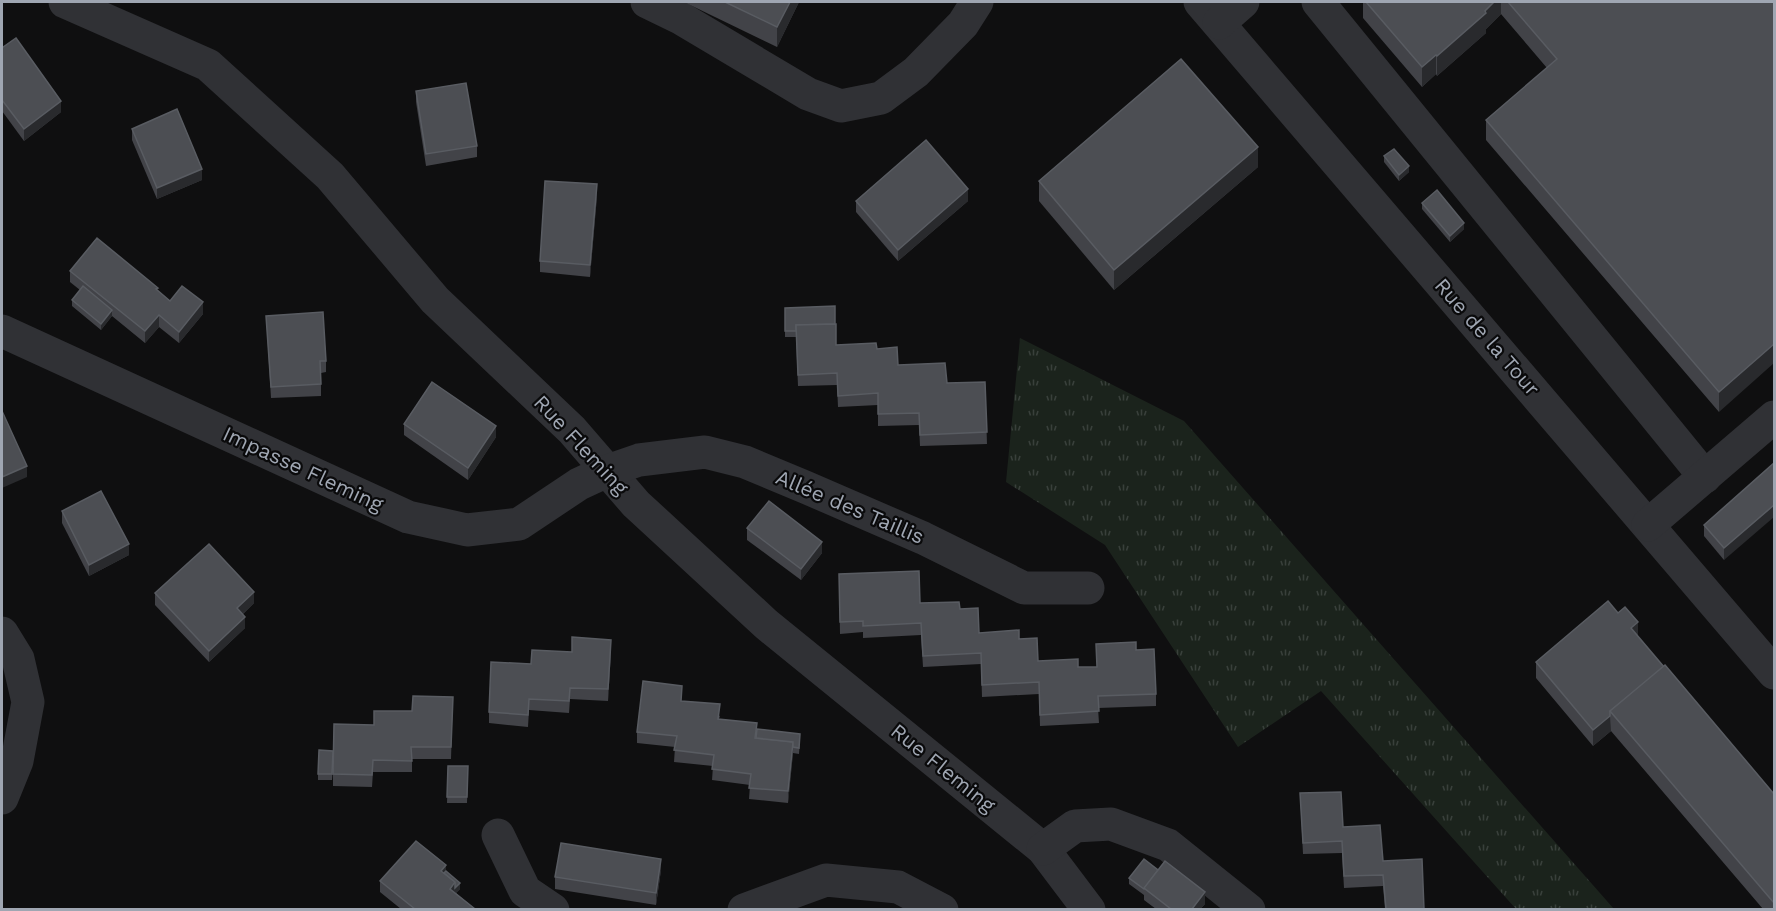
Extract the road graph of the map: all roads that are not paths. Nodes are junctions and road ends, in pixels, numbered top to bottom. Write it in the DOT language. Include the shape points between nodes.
graph roads {
  1 [pos="65,2"];
  2 [pos="647,2"];
  3 [pos="977,2"];
  4 [pos="1243,2"];
  5 [pos="1318,2"];
  6 [pos="1210,12"];
  7 [pos="2,331"];
  8 [pos="1774,417"];
  9 [pos="607,471"];
  10 [pos="1705,477"];
  11 [pos="1647,525"];
  12 [pos="1088,588"];
  13 [pos="2,633"];
  14 [pos="1774,673"];
  15 [pos="9,759"];
  16 [pos="2,798"];
  17 [pos="498,835"];
  18 [pos="1043,849"];
  19 [pos="553,909"];
  20 [pos="744,909"];
  21 [pos="942,909"];
  22 [pos="1089,909"];
  23 [pos="1249,909"];
  1 -- 9 [label="street, Rue Fleming" via="208,65 330,176 435,300 572,430"];
  2 -- 3 [label="street" via="808,94 841,106 881,98 916,72 963,24"];
  4 -- 6 [label="street"];
  5 -- 10 [label="street"];
  6 -- 11 [label="street, Rue de la Tour"];
  7 -- 9 [label="street, Impasse Fleming" via="408,517 467,530 519,524 579,484"];
  8 -- 10 [label="street"];
  9 -- 12 [label="street, Allée des Taillis" via="639,460 705,452 745,462 805,487 923,538 1024,588"];
  9 -- 18 [label="street, Rue Fleming" via="636,504 766,624"];
  10 -- 11 [label="street"];
  11 -- 14 [label="street, Rue de la Tour"];
  13 -- 15 [label="street" via="18,659 28,702"];
  15 -- 16 [label="street"];
  17 -- 19 [label="street" via="525,891"];
  18 -- 22 [label="street, Rue Fleming"];
  18 -- 23 [label="street" via="1075,826 1111,824 1168,845"];
  20 -- 21 [label="street" via="826,880 898,887"];
}
